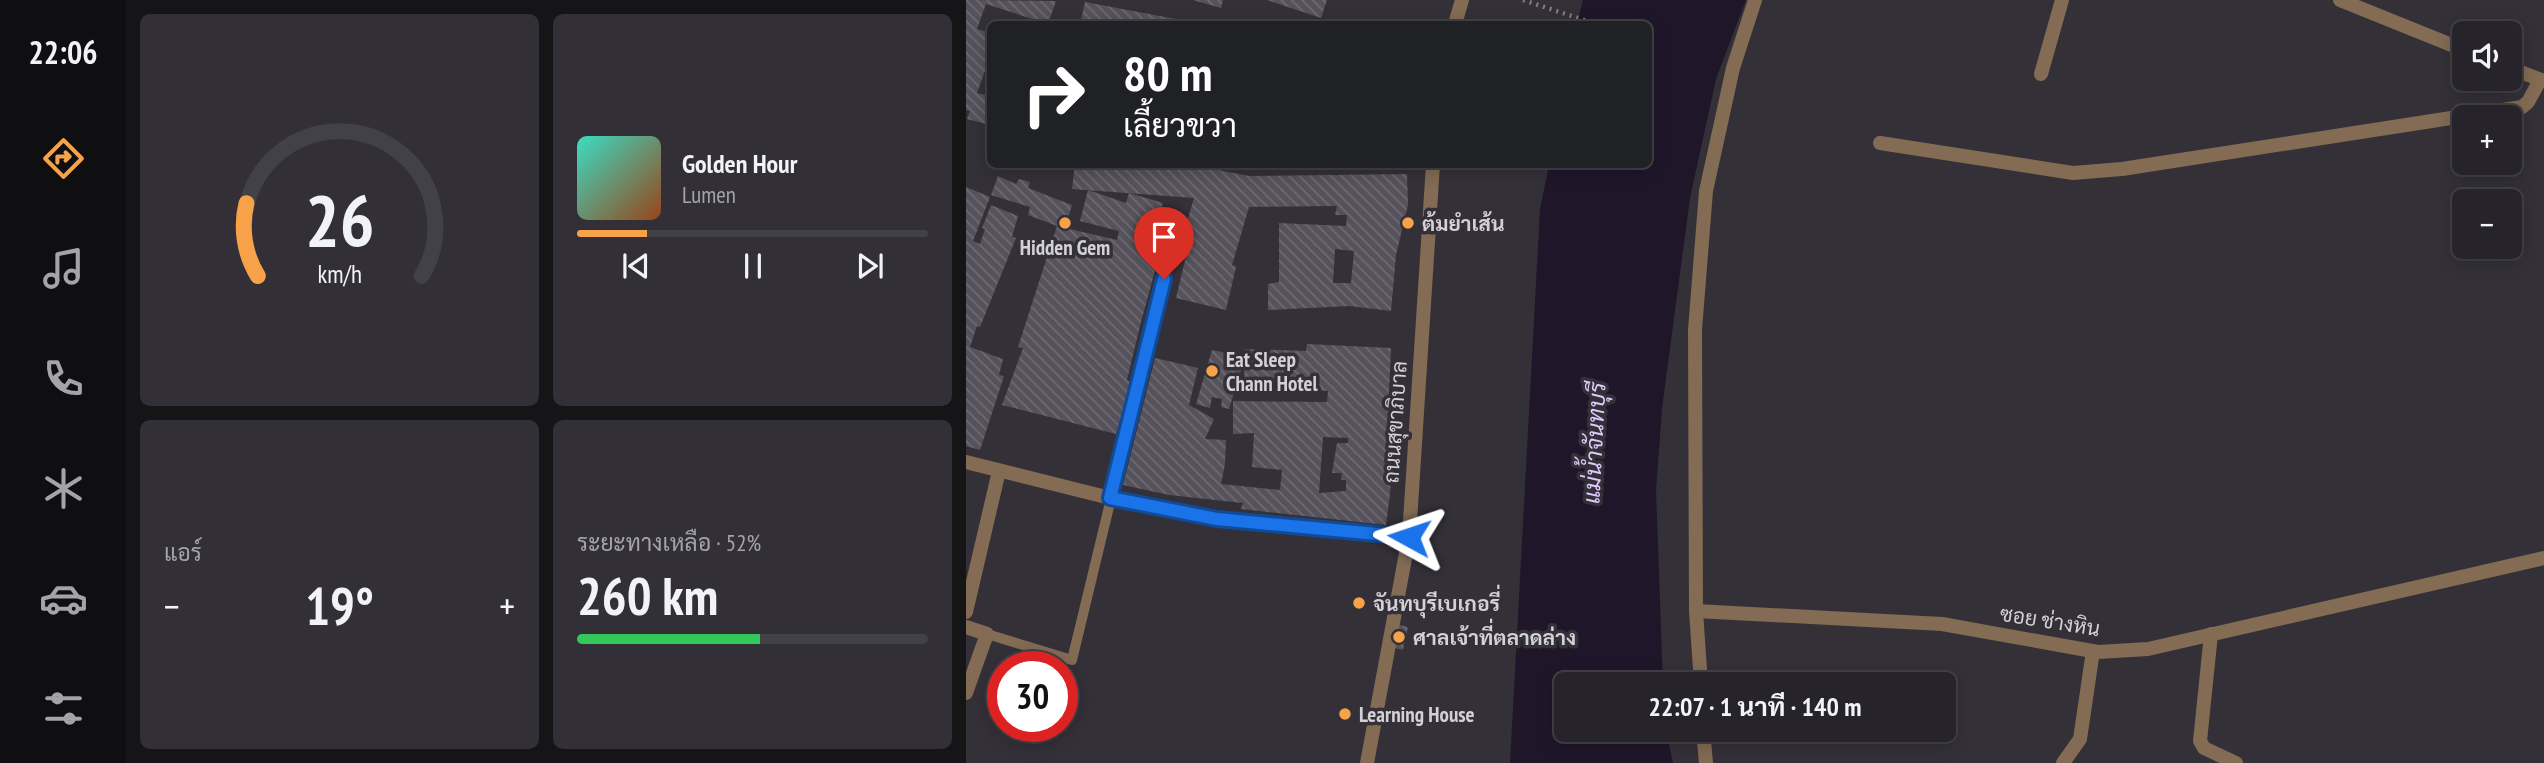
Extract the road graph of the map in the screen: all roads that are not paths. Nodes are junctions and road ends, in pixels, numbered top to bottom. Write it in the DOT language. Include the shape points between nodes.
graph roads {
  1 [pos="1462,0"];
  2 [pos="1755,0"];
  3 [pos="2062,0"];
  4 [pos="2340,0"];
  5 [pos="1456,21"];
  6 [pos="2452,45"];
  7 [pos="2522,73"];
  8 [pos="2040,74"];
  9 [pos="2542,81"];
  10 [pos="1880,143"];
  11 [pos="1433,168"];
  12 [pos="1164,279"];
  13 [pos="966,462"];
  14 [pos="999,471"];
  15 [pos="1110,498"];
  16 [pos="1409,537"];
  17 [pos="2544,558"];
  18 [pos="1696,611"];
  19 [pos="966,612"];
  20 [pos="966,627"];
  21 [pos="987,634"];
  22 [pos="2211,634"];
  23 [pos="2093,651"];
  24 [pos="1700,672"];
  25 [pos="966,694"];
  26 [pos="1704,742"];
  27 [pos="1367,763"];
  28 [pos="1706,763"];
  29 [pos="2063,763"];
  30 [pos="2236,763"];
  1 -- 5 [label="street"];
  2 -- 18 [label="street" via="1732,68 1706,191 1695,330"];
  3 -- 8 [label="street"];
  4 -- 6 [label="street"];
  7 -- 9 [label="street"];
  9 -- 10 [label="street" via="2522,107 2122,169 2073,173"];
  11 -- 16 [label="street, ถนนสุขาภิบาล"];
  12 -- 15 [label="lane"];
  13 -- 14 [label="street"];
  14 -- 15 [label="street"];
  14 -- 19 [label="street"];
  15 -- 16 [label="street" via="1217,519"];
  15 -- 21 [label="lane" via="1072,660"];
  16 -- 27 [label="street, ถนนสุขาภิบาล"];
  17 -- 22 [label="street, ซอย ช่างหิน"];
  18 -- 23 [label="street, ซอย ช่างหิน" via="1942,624"];
  18 -- 24 [label="street"];
  20 -- 21 [label="street"];
  21 -- 25 [label="street"];
  22 -- 23 [label="street, ซอย ช่างหิน" via="2148,649"];
  22 -- 30 [label="street" via="2200,741 2204,748"];
  23 -- 29 [label="street" via="2080,739"];
  26 -- 28 [label="street"];
}
